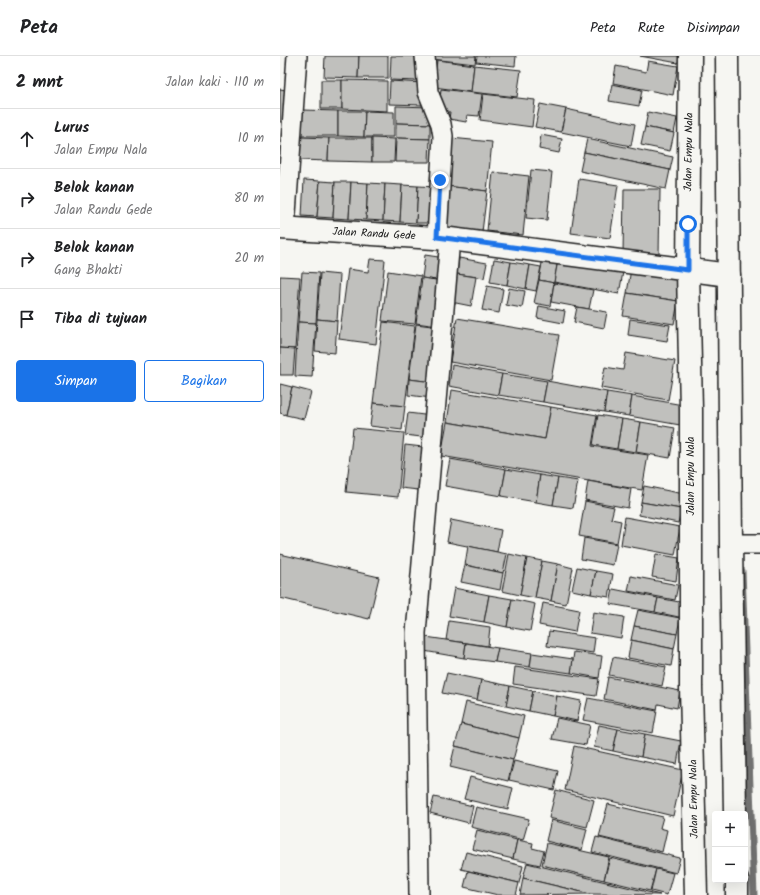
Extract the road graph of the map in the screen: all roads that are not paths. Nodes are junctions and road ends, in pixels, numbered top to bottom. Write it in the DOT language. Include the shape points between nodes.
graph roads {
  1 [pos="297,56"];
  2 [pos="425,56"];
  3 [pos="690,56"];
  4 [pos="727,56"];
  5 [pos="282,228"];
  6 [pos="443,238"];
  7 [pos="688,270"];
  8 [pos="729,275"];
  9 [pos="730,544"];
  10 [pos="757,544"];
  11 [pos="735,811"];
  12 [pos="736,883"];
  13 [pos="419,895"];
  14 [pos="696,895"];
  15 [pos="737,895"];
  1 -- 5 [label="street"];
  2 -- 6 [label="street" via="428,92 443,136"];
  3 -- 7 [label="main road, Jalan Empu Nala"];
  4 -- 8 [label="main road"];
  5 -- 6 [label="main road, Jalan Randu Gede"];
  6 -- 7 [label="main road, Jalan Randu Gede"];
  6 -- 13 [label="street" via="416,633"];
  7 -- 8 [label="main road, Jalan Randu Gede"];
  7 -- 14 [label="main road, Jalan Empu Nala" via="691,687"];
  8 -- 9 [label="main road"];
  9 -- 10 [label="street"];
  9 -- 11 [label="main road"];
  12 -- 15 [label="main road"];
}
